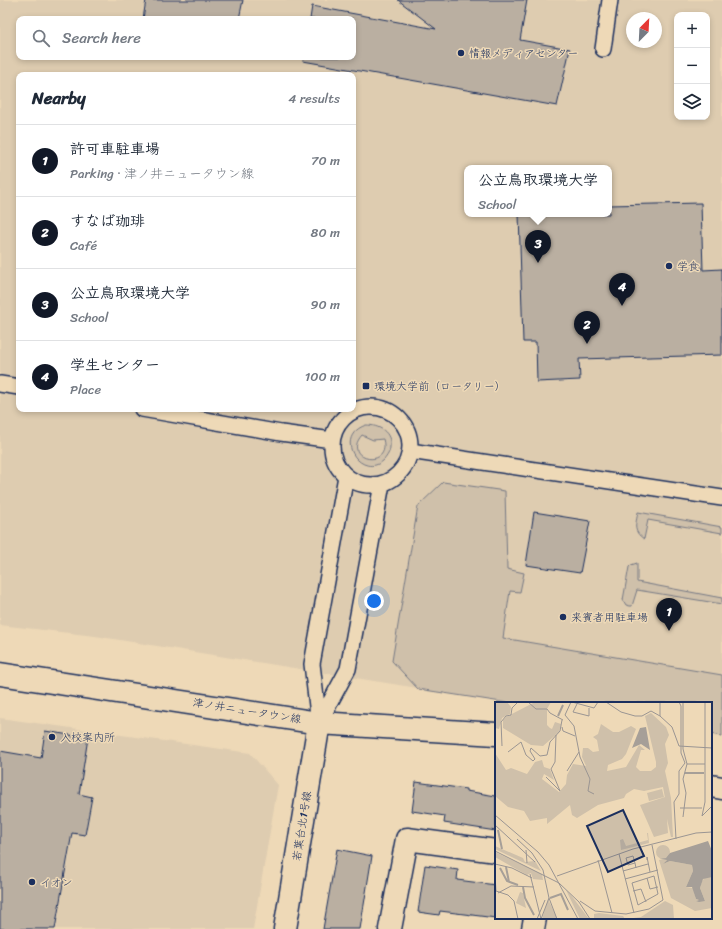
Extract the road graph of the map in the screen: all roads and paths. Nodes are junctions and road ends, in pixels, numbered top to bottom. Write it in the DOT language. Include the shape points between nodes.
graph roads {
  1 [pos="610,0"];
  2 [pos="603,49"];
  3 [pos="0,384"];
  4 [pos="16,387"];
  5 [pos="356,409"];
  6 [pos="159,412"];
  7 [pos="351,412"];
  8 [pos="332,440"];
  9 [pos="410,451"];
  10 [pos="346,476"];
  11 [pos="382,484"];
  12 [pos="722,498"];
  13 [pos="0,674"];
  14 [pos="319,723"];
  15 [pos="495,734"];
  16 [pos="712,786"];
  17 [pos="722,788"];
  18 [pos="495,851"];
  19 [pos="535,919"];
  20 [pos="285,929"];
  21 [pos="390,929"];
  22 [pos="533,929"];
  1 -- 2 [label="lane"];
  3 -- 4 [label="lane"];
  5 -- 9 [label="lane" via="368,406 394,413 403,422 409,434"];
  6 -- 8 [label="lane"];
  7 -- 8 [label="lane" via="336,428"];
  8 -- 10 [label="lane" via="333,454"];
  9 -- 11 [label="lane" via="403,470 394,479"];
  9 -- 12 [label="lane"];
  10 -- 11 [label="lane" via="357,483"];
  10 -- 14 [label="lane" via="312,664"];
  11 -- 14 [label="lane" via="348,669"];
  13 -- 14 [label="street, 津ノ井ニュータウン線"];
  14 -- 15 [label="street, 津ノ井ニュータウン線"];
  14 -- 20 [label="street, 若葉台北1号線"];
  16 -- 17 [label="street"];
  18 -- 21 [label="street" via="407,839"];
  19 -- 22 [label="street"];
}
